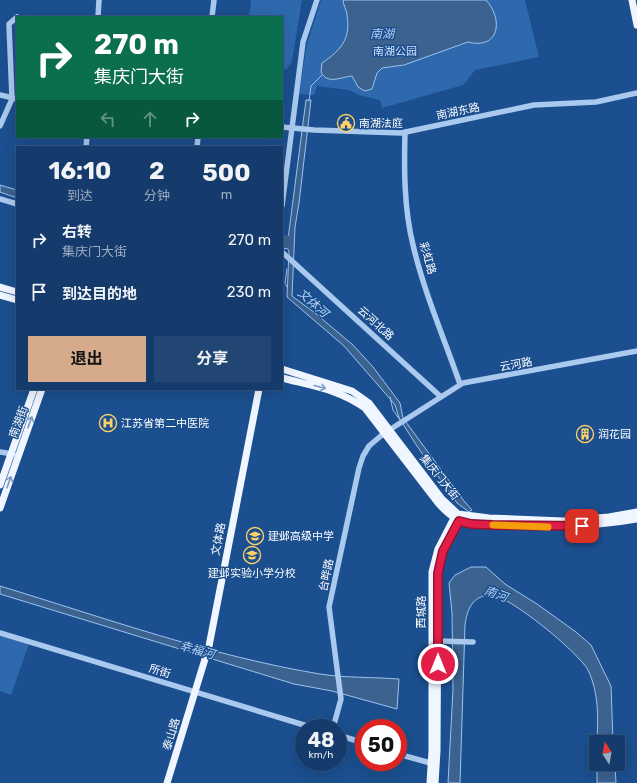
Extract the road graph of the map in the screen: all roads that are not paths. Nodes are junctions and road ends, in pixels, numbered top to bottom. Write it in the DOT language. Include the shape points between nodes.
graph roads {
  1 [pos="99,0"];
  2 [pos="214,0"];
  3 [pos="317,0"];
  4 [pos="632,0"];
  5 [pos="98,16"];
  6 [pos="212,16"];
  7 [pos="16,19"];
  8 [pos="637,25"];
  9 [pos="637,93"];
  10 [pos="0,95"];
  11 [pos="15,99"];
  12 [pos="0,126"];
  13 [pos="283,127"];
  14 [pos="292,128"];
  15 [pos="405,132"];
  16 [pos="283,198"];
  17 [pos="0,199"];
  18 [pos="16,204"];
  19 [pos="283,253"];
  20 [pos="0,287"];
  21 [pos="16,292"];
  22 [pos="0,295"];
  23 [pos="16,300"];
  24 [pos="637,351"];
  25 [pos="283,369"];
  26 [pos="283,378"];
  27 [pos="460,384"];
  28 [pos="34,390"];
  29 [pos="42,390"];
  30 [pos="258,390"];
  31 [pos="440,396"];
  32 [pos="396,425"];
  33 [pos="386,432"];
  34 [pos="0,452"];
  35 [pos="15,454"];
  36 [pos="0,485"];
  37 [pos="0,508"];
  38 [pos="637,512"];
  39 [pos="456,519"];
  40 [pos="637,519"];
  41 [pos="0,633"];
  42 [pos="438,641"];
  43 [pos="473,642"];
  44 [pos="196,692"];
  45 [pos="335,719"];
  46 [pos="295,722"];
  47 [pos="407,757"];
  48 [pos="433,764"];
  49 [pos="168,783"];
  50 [pos="430,783"];
  51 [pos="435,783"];
  1 -- 5 [label="street"];
  2 -- 6 [label="street"];
  3 -- 14 [label="street" via="303,42"];
  4 -- 8 [label="main road"];
  7 -- 11 [label="street" via="9,24"];
  9 -- 15 [label="street, 南湖东路" via="596,102 534,105"];
  10 -- 11 [label="street"];
  11 -- 12 [label="street"];
  13 -- 14 [label="street, 南湖东路"];
  14 -- 15 [label="street, 南湖东路"];
  14 -- 16 [label="street"];
  15 -- 27 [label="street, 彩虹路" via="404,181 413,244"];
  17 -- 18 [label="street"];
  19 -- 31 [label="street, 云河北路"];
  20 -- 21 [label="main road"];
  22 -- 23 [label="main road"];
  24 -- 27 [label="street, 云河路"];
  25 -- 33 [label="main road, 集庆门大街" via="352,391 369,403"];
  26 -- 33 [label="main road, 集庆门大街, one-way" via="332,390 348,397 364,408"];
  27 -- 31 [label="street, 云河路"];
  28 -- 35 [label="main road, 南湖街"];
  35 -- 29 [label="main road, 南湖街, one-way"];
  30 -- 44 [label="main road, 文体路" via="206,658"];
  31 -- 32 [label="street, 云河路"];
  32 -- 33 [label="street, 台晔路"];
  33 -- 38 [label="main road, 集庆门大街" via="449,507 458,514 563,521"];
  33 -- 39 [label="main road, 集庆门大街" via="439,504"];
  33 -- 45 [label="street, 台晔路" via="369,446 363,456 329,607 341,699"];
  34 -- 35 [label="street"];
  35 -- 36 [label="main road, 南湖街"];
  37 -- 35 [label="main road, 南湖街, one-way"];
  39 -- 40 [label="main road, 集庆门大街" via="471,524 563,527 604,525"];
  39 -- 42 [label="main road, 西城路" via="443,551 438,573"];
  39 -- 48 [label="main road, 西城路" via="438,549 432,572"];
  41 -- 44 [label="street, 所街"];
  42 -- 43 [label="street"];
  42 -- 48 [label="main road, 西城路"];
  44 -- 46 [label="street, 所街"];
  44 -- 49 [label="main road, 泰山路"];
  47 -- 48 [label="street"];
  48 -- 50 [label="main road, 西城路"];
  48 -- 51 [label="main road, 西城路"];
}
